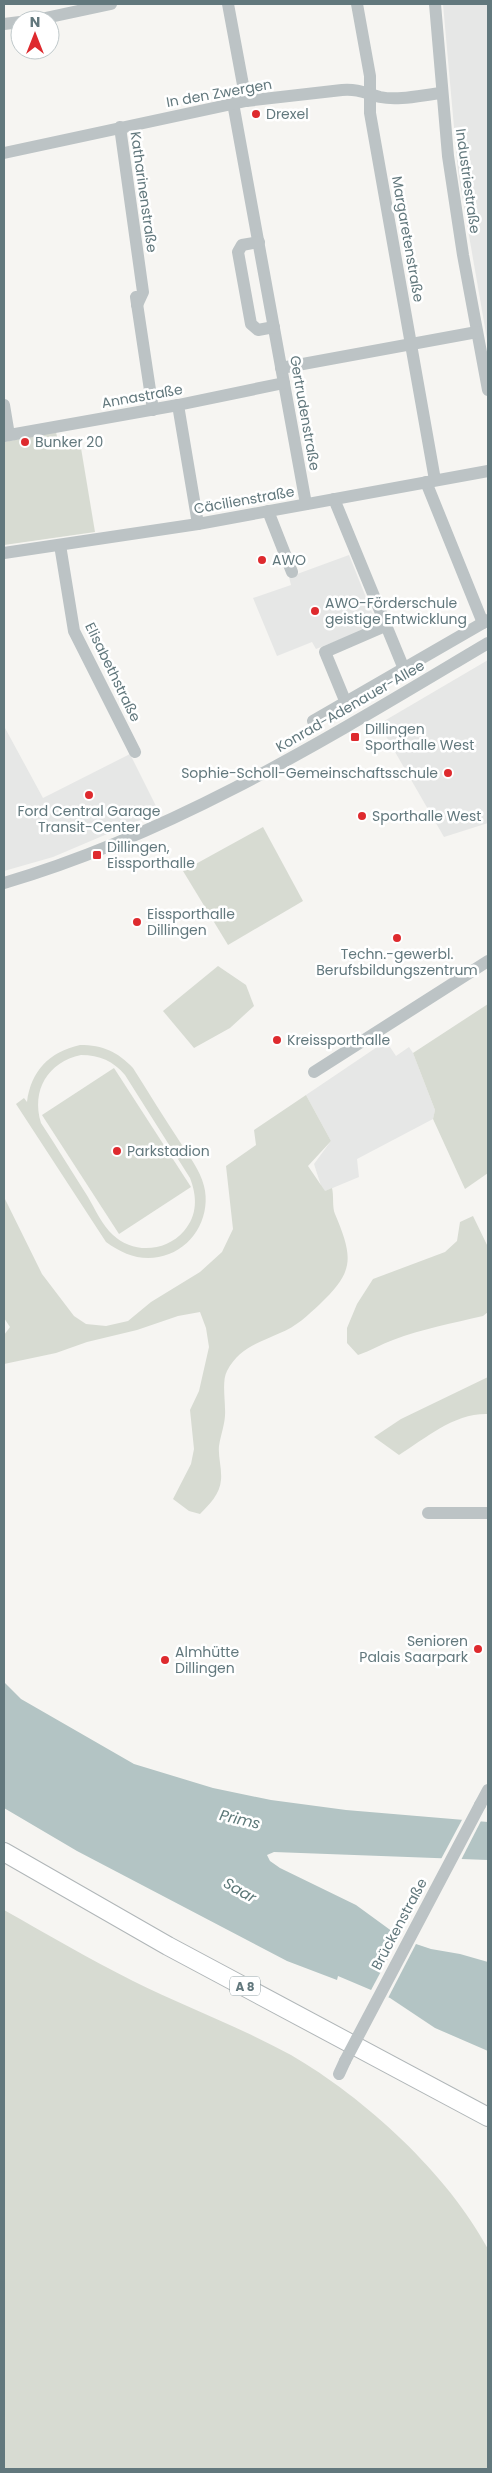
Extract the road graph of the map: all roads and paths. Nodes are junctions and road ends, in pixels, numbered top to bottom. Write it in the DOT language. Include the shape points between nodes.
graph roads {
  1 [pos="111,4"];
  2 [pos="228,4"];
  3 [pos="357,4"];
  4 [pos="435,4"];
  5 [pos="60,15"];
  6 [pos="370,93"];
  7 [pos="442,93"];
  8 [pos="246,101"];
  9 [pos="233,103"];
  10 [pos="120,127"];
  11 [pos="4,153"];
  12 [pos="259,242"];
  13 [pos="274,327"];
  14 [pos="477,332"];
  15 [pos="411,343"];
  16 [pos="281,368"];
  17 [pos="284,383"];
  18 [pos="488,390"];
  19 [pos="178,405"];
  20 [pos="4,406"];
  21 [pos="153,410"];
  22 [pos="6,435"];
  23 [pos="488,470"];
  24 [pos="431,481"];
  25 [pos="334,499"];
  26 [pos="306,504"];
  27 [pos="268,512"];
  28 [pos="198,524"];
  29 [pos="60,545"];
  30 [pos="4,553"];
  31 [pos="292,572"];
  32 [pos="485,621"];
  33 [pos="385,626"];
  34 [pos="488,643"];
  35 [pos="404,670"];
  36 [pos="346,703"];
  37 [pos="313,722"];
  38 [pos="135,752"];
  39 [pos="4,883"];
  40 [pos="488,961"];
  41 [pos="314,1072"];
  42 [pos="428,1513"];
  43 [pos="488,1513"];
  44 [pos="488,1790"];
  45 [pos="4,1852"];
  46 [pos="4,1866"];
  47 [pos="339,2074"];
  48 [pos="488,2117"];
  49 [pos="488,2130"];
  1 -- 5 [label="street"];
  2 -- 8 [label="street"];
  3 -- 6 [label="street, Margaretenstraße"];
  4 -- 7 [label="street, Industriestraße"];
  6 -- 7 [label="street, In den Zwergen" via="396,98"];
  6 -- 8 [label="street, In den Zwergen" via="342,90"];
  6 -- 15 [label="street, Margaretenstraße" via="370,112"];
  7 -- 14 [label="street, Industriestraße" via="450,174"];
  8 -- 9 [label="street, In den Zwergen"];
  9 -- 10 [label="street, In den Zwergen"];
  9 -- 12 [label="street, Gertrudenstraße"];
  10 -- 11 [label="street, In den Zwergen"];
  10 -- 21 [label="street, Katharinenstraße" via="143,292 137,305"];
  12 -- 13 [label="street, Gertrudenstraße"];
  12 -- 13 [label="street" via="242,244 238,252 251,324 258,330"];
  13 -- 16 [label="street, Gertrudenstraße"];
  14 -- 15 [label="street"];
  14 -- 18 [label="street, Industriestraße"];
  15 -- 16 [label="street"];
  15 -- 24 [label="street, Margaretenstraße"];
  16 -- 17 [label="street, Gertrudenstraße"];
  17 -- 19 [label="street, Annastraße"];
  17 -- 26 [label="street, Gertrudenstraße"];
  19 -- 21 [label="street, Annastraße"];
  19 -- 28 [label="street"];
  20 -- 22 [label="street"];
  21 -- 22 [label="street, Annastraße"];
  23 -- 24 [label="street, Cäcilienstraße"];
  24 -- 25 [label="street, Cäcilienstraße"];
  24 -- 32 [label="street, Margaretenstraße"];
  25 -- 26 [label="street, Cäcilienstraße"];
  25 -- 33 [label="street"];
  26 -- 27 [label="street, Cäcilienstraße"];
  27 -- 28 [label="street, Cäcilienstraße"];
  27 -- 31 [label="street"];
  28 -- 29 [label="street, Cäcilienstraße"];
  29 -- 30 [label="street, Cäcilienstraße"];
  29 -- 38 [label="street, Elisabethstraße" via="74,631"];
  32 -- 35 [label="street"];
  33 -- 35 [label="street"];
  33 -- 36 [label="street" via="324,652"];
  34 -- 39 [label="street, Konrad-Adenauer-Allee" via="306,750 203,804 79,858"];
  35 -- 36 [label="street"];
  36 -- 37 [label="street"];
  40 -- 41 [label="street"];
  42 -- 43 [label="street"];
  44 -- 47 [label="street, Brückenstraße, bridge"];
  45 -- 48 [label="highway, A 8" via="168,1946"];
  46 -- 49 [label="highway, A 8" via="160,1955"];
}
